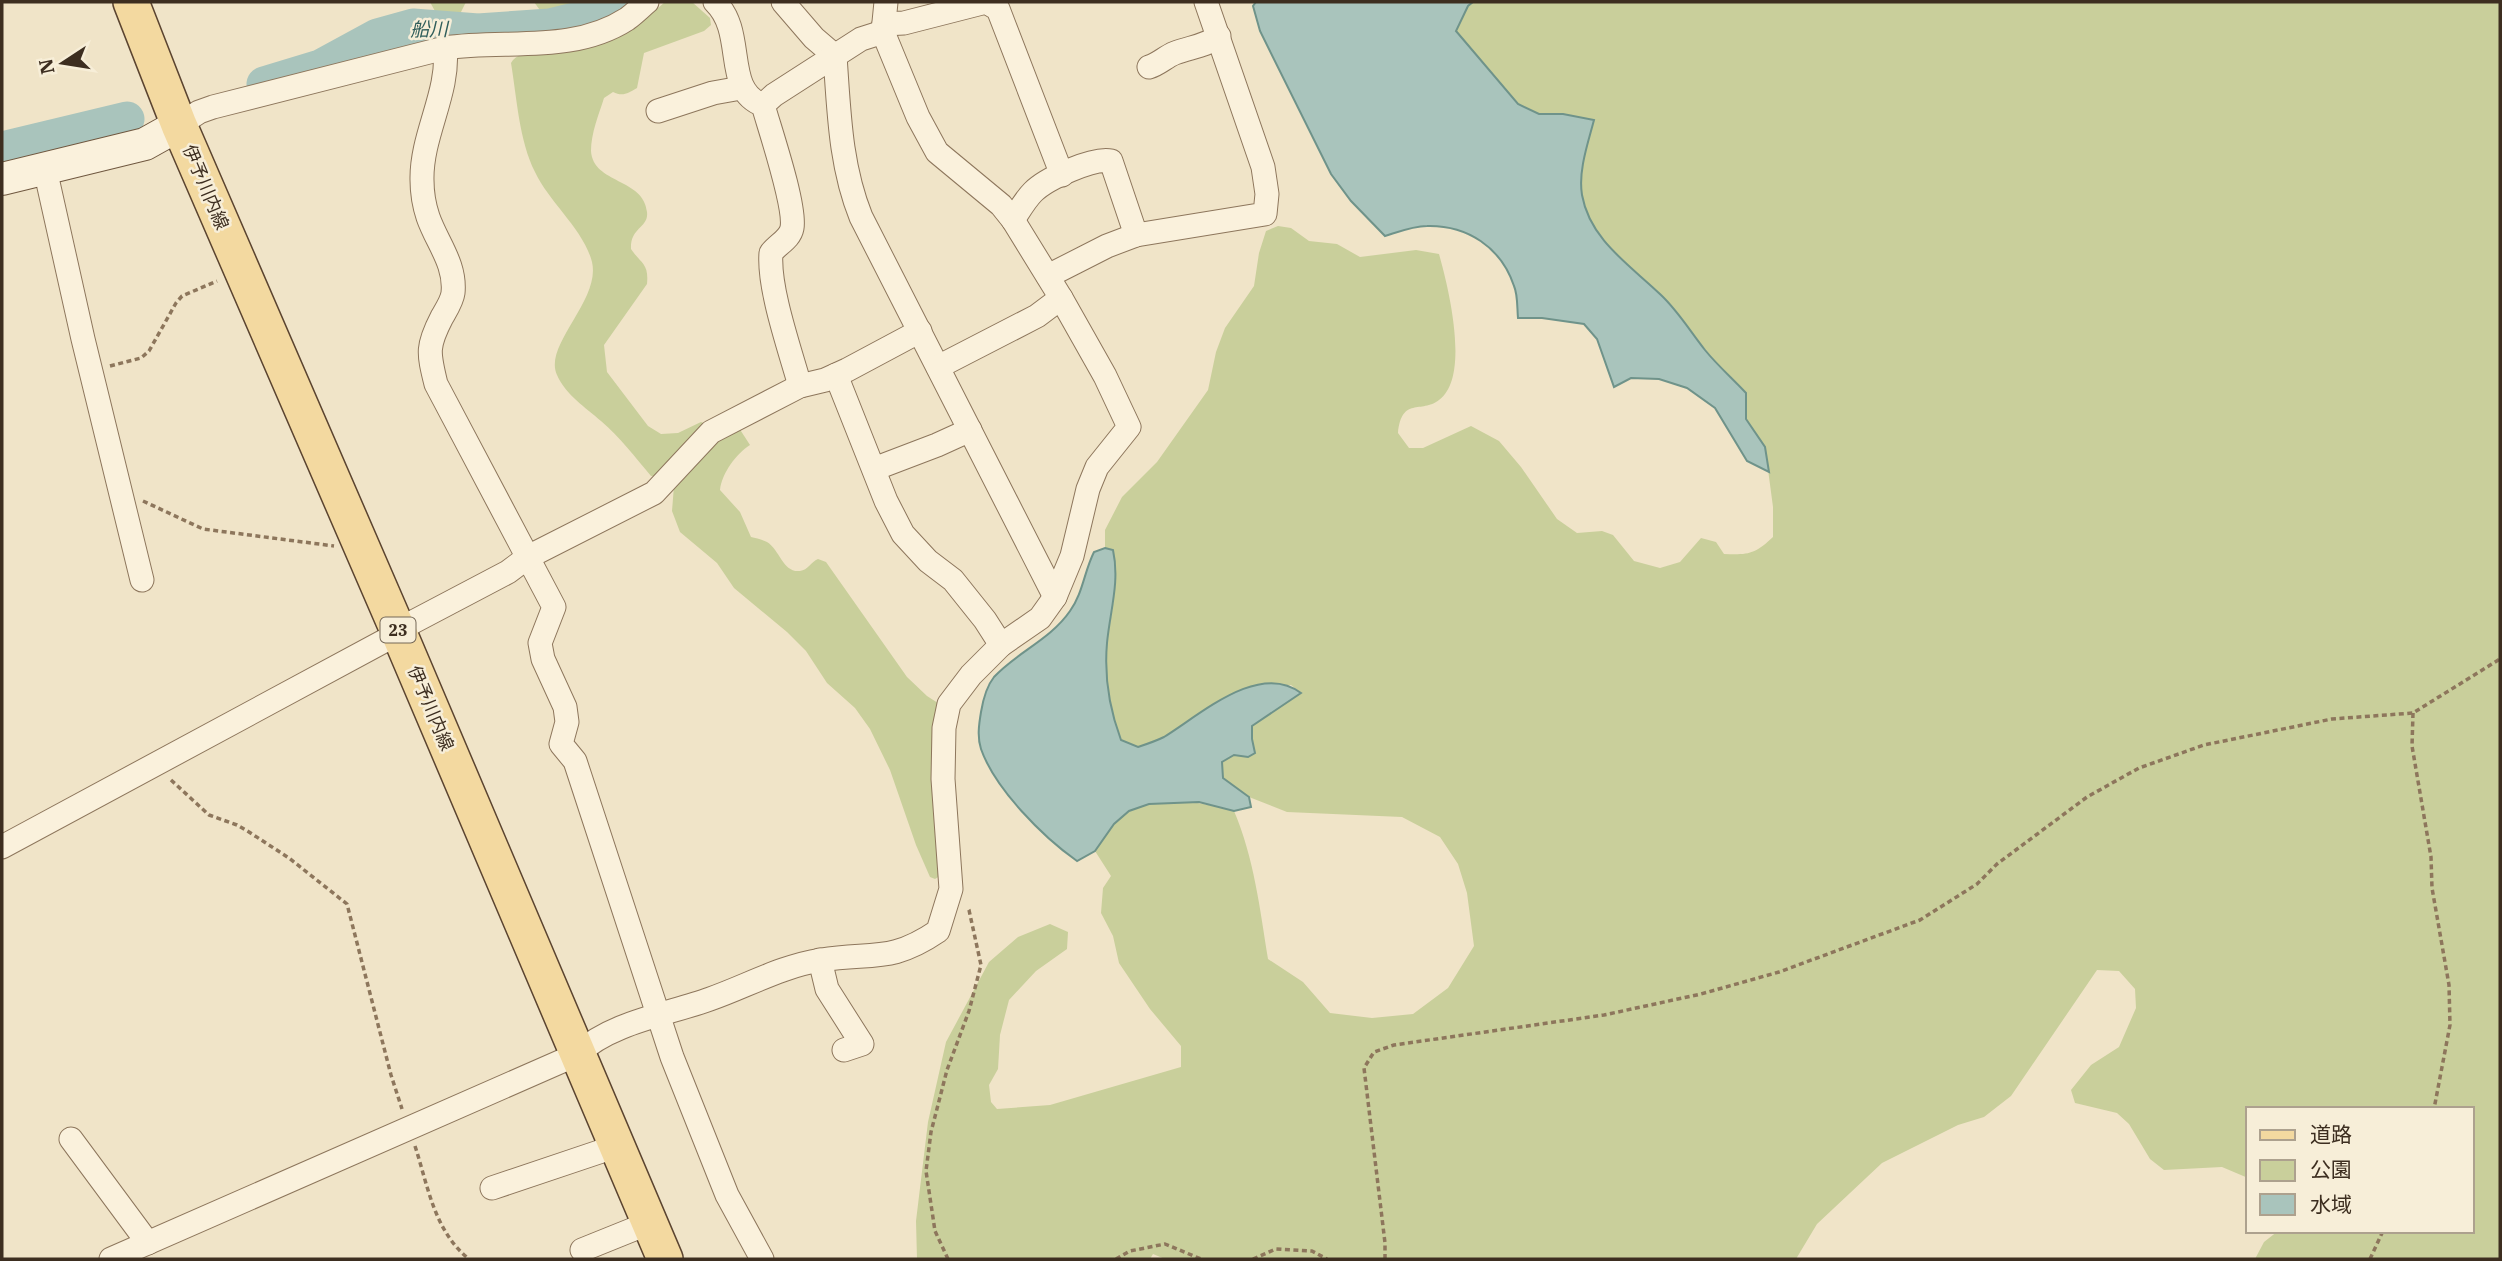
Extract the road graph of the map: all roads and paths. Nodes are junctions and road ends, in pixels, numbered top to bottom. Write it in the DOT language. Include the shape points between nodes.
graph roads {
  1 [pos="131,2"];
  2 [pos="648,2"];
  3 [pos="715,2"];
  4 [pos="783,2"];
  5 [pos="1206,2"];
  6 [pos="885,19"];
  7 [pos="1219,36"];
  8 [pos="445,48"];
  9 [pos="835,56"];
  10 [pos="1149,66"];
  11 [pos="741,88"];
  12 [pos="763,105"];
  13 [pos="658,111"];
  14 [pos="179,125"];
  15 [pos="45,169"];
  16 [pos="1062,175"];
  17 [pos="2,179"];
  18 [pos="1013,220"];
  19 [pos="1136,235"];
  20 [pos="242,272"];
  21 [pos="1048,276"];
  22 [pos="1061,298"];
  23 [pos="920,331"];
  24 [pos="938,367"];
  25 [pos="90,371"];
  26 [pos="836,375"];
  27 [pos="800,386"];
  28 [pos="970,430"];
  29 [pos="874,469"];
  30 [pos="119,488"];
  31 [pos="358,540"];
  32 [pos="528,557"];
  33 [pos="142,580"];
  34 [pos="1055,597"];
  35 [pos="399,633"];
  36 [pos="1001,645"];
  37 [pos="2500,659"];
  38 [pos="2413,713"];
  39 [pos="151,766"];
  40 [pos="2,847"];
  41 [pos="951,889"];
  42 [pos="820,960"];
  43 [pos="657,1017"];
  44 [pos="844,1050"];
  45 [pos="578,1054"];
  46 [pos="2434,1107"];
  47 [pos="410,1129"];
  48 [pos="71,1139"];
  49 [pos="615,1143"];
  50 [pos="492,1188"];
  51 [pos="649,1223"];
  52 [pos="2382,1233"];
  53 [pos="148,1243"];
  54 [pos="582,1250"];
  55 [pos="111,1259"];
  56 [pos="469,1259"];
  57 [pos="664,1259"];
  58 [pos="762,1259"];
  59 [pos="948,1259"];
  60 [pos="1116,1259"];
  61 [pos="1201,1259"];
  62 [pos="1253,1259"];
  63 [pos="1327,1259"];
  64 [pos="1385,1259"];
  65 [pos="2370,1259"];
  1 -- 14 [label="main road, 伊予川内線 / 23"];
  2 -- 8 [label="street" via="595,34 559,43"];
  3 -- 11 [label="street" via="731,27"];
  4 -- 9 [label="street"];
  5 -- 7 [label="street"];
  6 -- 9 [label="street"];
  6 -- 16 [label="street" via="904,23 993,4"];
  6 -- 18 [label="street" via="918,117 937,152"];
  7 -- 10 [label="street"];
  7 -- 19 [label="street" via="1263,167 1265,214"];
  8 -- 14 [label="street" via="213,107"];
  8 -- 32 [label="street" via="446,67 422,178 429,219 449,261 453,295 431,337 431,365 436,384"];
  9 -- 12 [label="street"];
  9 -- 23 [label="street" via="843,155 852,194"];
  11 -- 12 [label="street" via="750,100"];
  11 -- 13 [label="street"];
  12 -- 27 [label="street" via="792,217 792,229 771,253 770,263"];
  14 -- 15 [label="street" via="145,144"];
  14 -- 20 [label="main road, 伊予川内線 / 23"];
  15 -- 17 [label="street"];
  15 -- 25 [label="street"];
  16 -- 18 [label="street" via="1034,191"];
  16 -- 19 [label="street" via="1085,164 1111,162"];
  18 -- 21 [label="street"];
  19 -- 21 [label="street"];
  20 -- 25 [label="path" via="182,296 141,358"];
  20 -- 31 [label="main road, 伊予川内線 / 23"];
  21 -- 22 [label="street"];
  22 -- 24 [label="street" via="1037,316"];
  22 -- 34 [label="street" via="1129,427 1097,467 1072,556"];
  23 -- 24 [label="street"];
  23 -- 26 [label="street"];
  24 -- 28 [label="street"];
  25 -- 30 [label="street"];
  26 -- 27 [label="street"];
  26 -- 29 [label="street"];
  27 -- 32 [label="street" via="711,432 654,492"];
  28 -- 29 [label="street"];
  28 -- 34 [label="street"];
  29 -- 36 [label="street" via="903,534 961,588"];
  30 -- 31 [label="path" via="203,528 340,547"];
  30 -- 33 [label="street"];
  31 -- 35 [label="main road, 伊予川内線 / 23"];
  32 -- 35 [label="street"];
  32 -- 43 [label="street" via="554,607 540,643 565,708 567,722 561,744 575,761"];
  34 -- 36 [label="street" via="1040,618"];
  35 -- 39 [label="street"];
  35 -- 45 [label="main road, 伊予川内線 / 23"];
  36 -- 41 [label="street" via="948,705 943,779"];
  37 -- 38 [label="path"];
  38 -- 46 [label="path" via="2412,746 2449,985 2450,1025"];
  38 -- 64 [label="path" via="2332,719 2217,742 2139,768 2087,797 1997,864 1978,884 1920,920 1779,972 1604,1015 1394,1045 1374,1052 1364,1068"];
  39 -- 40 [label="street"];
  39 -- 47 [label="path" via="209,815 249,832 347,904 391,1075"];
  41 -- 42 [label="street" via="938,931 924,941 885,956"];
  41 -- 59 [label="path" via="969,911 981,965 947,1070 926,1171 935,1231"];
  42 -- 43 [label="street"];
  42 -- 44 [label="street" via="827,989 862,1044"];
  43 -- 45 [label="street" via="589,1042"];
  43 -- 58 [label="street" via="727,1195"];
  45 -- 47 [label="street"];
  45 -- 49 [label="main road, 伊予川内線 / 23"];
  47 -- 53 [label="street"];
  47 -- 56 [label="path" via="433,1207"];
  48 -- 53 [label="street"];
  49 -- 50 [label="street"];
  49 -- 51 [label="main road, 伊予川内線 / 23"];
  51 -- 54 [label="street"];
  51 -- 57 [label="main road, 伊予川内線 / 23"];
  52 -- 65 [label="path"];
  53 -- 55 [label="street"];
  60 -- 61 [label="path" via="1130,1251 1165,1244"];
  62 -- 63 [label="path" via="1276,1249 1312,1251"];
}
